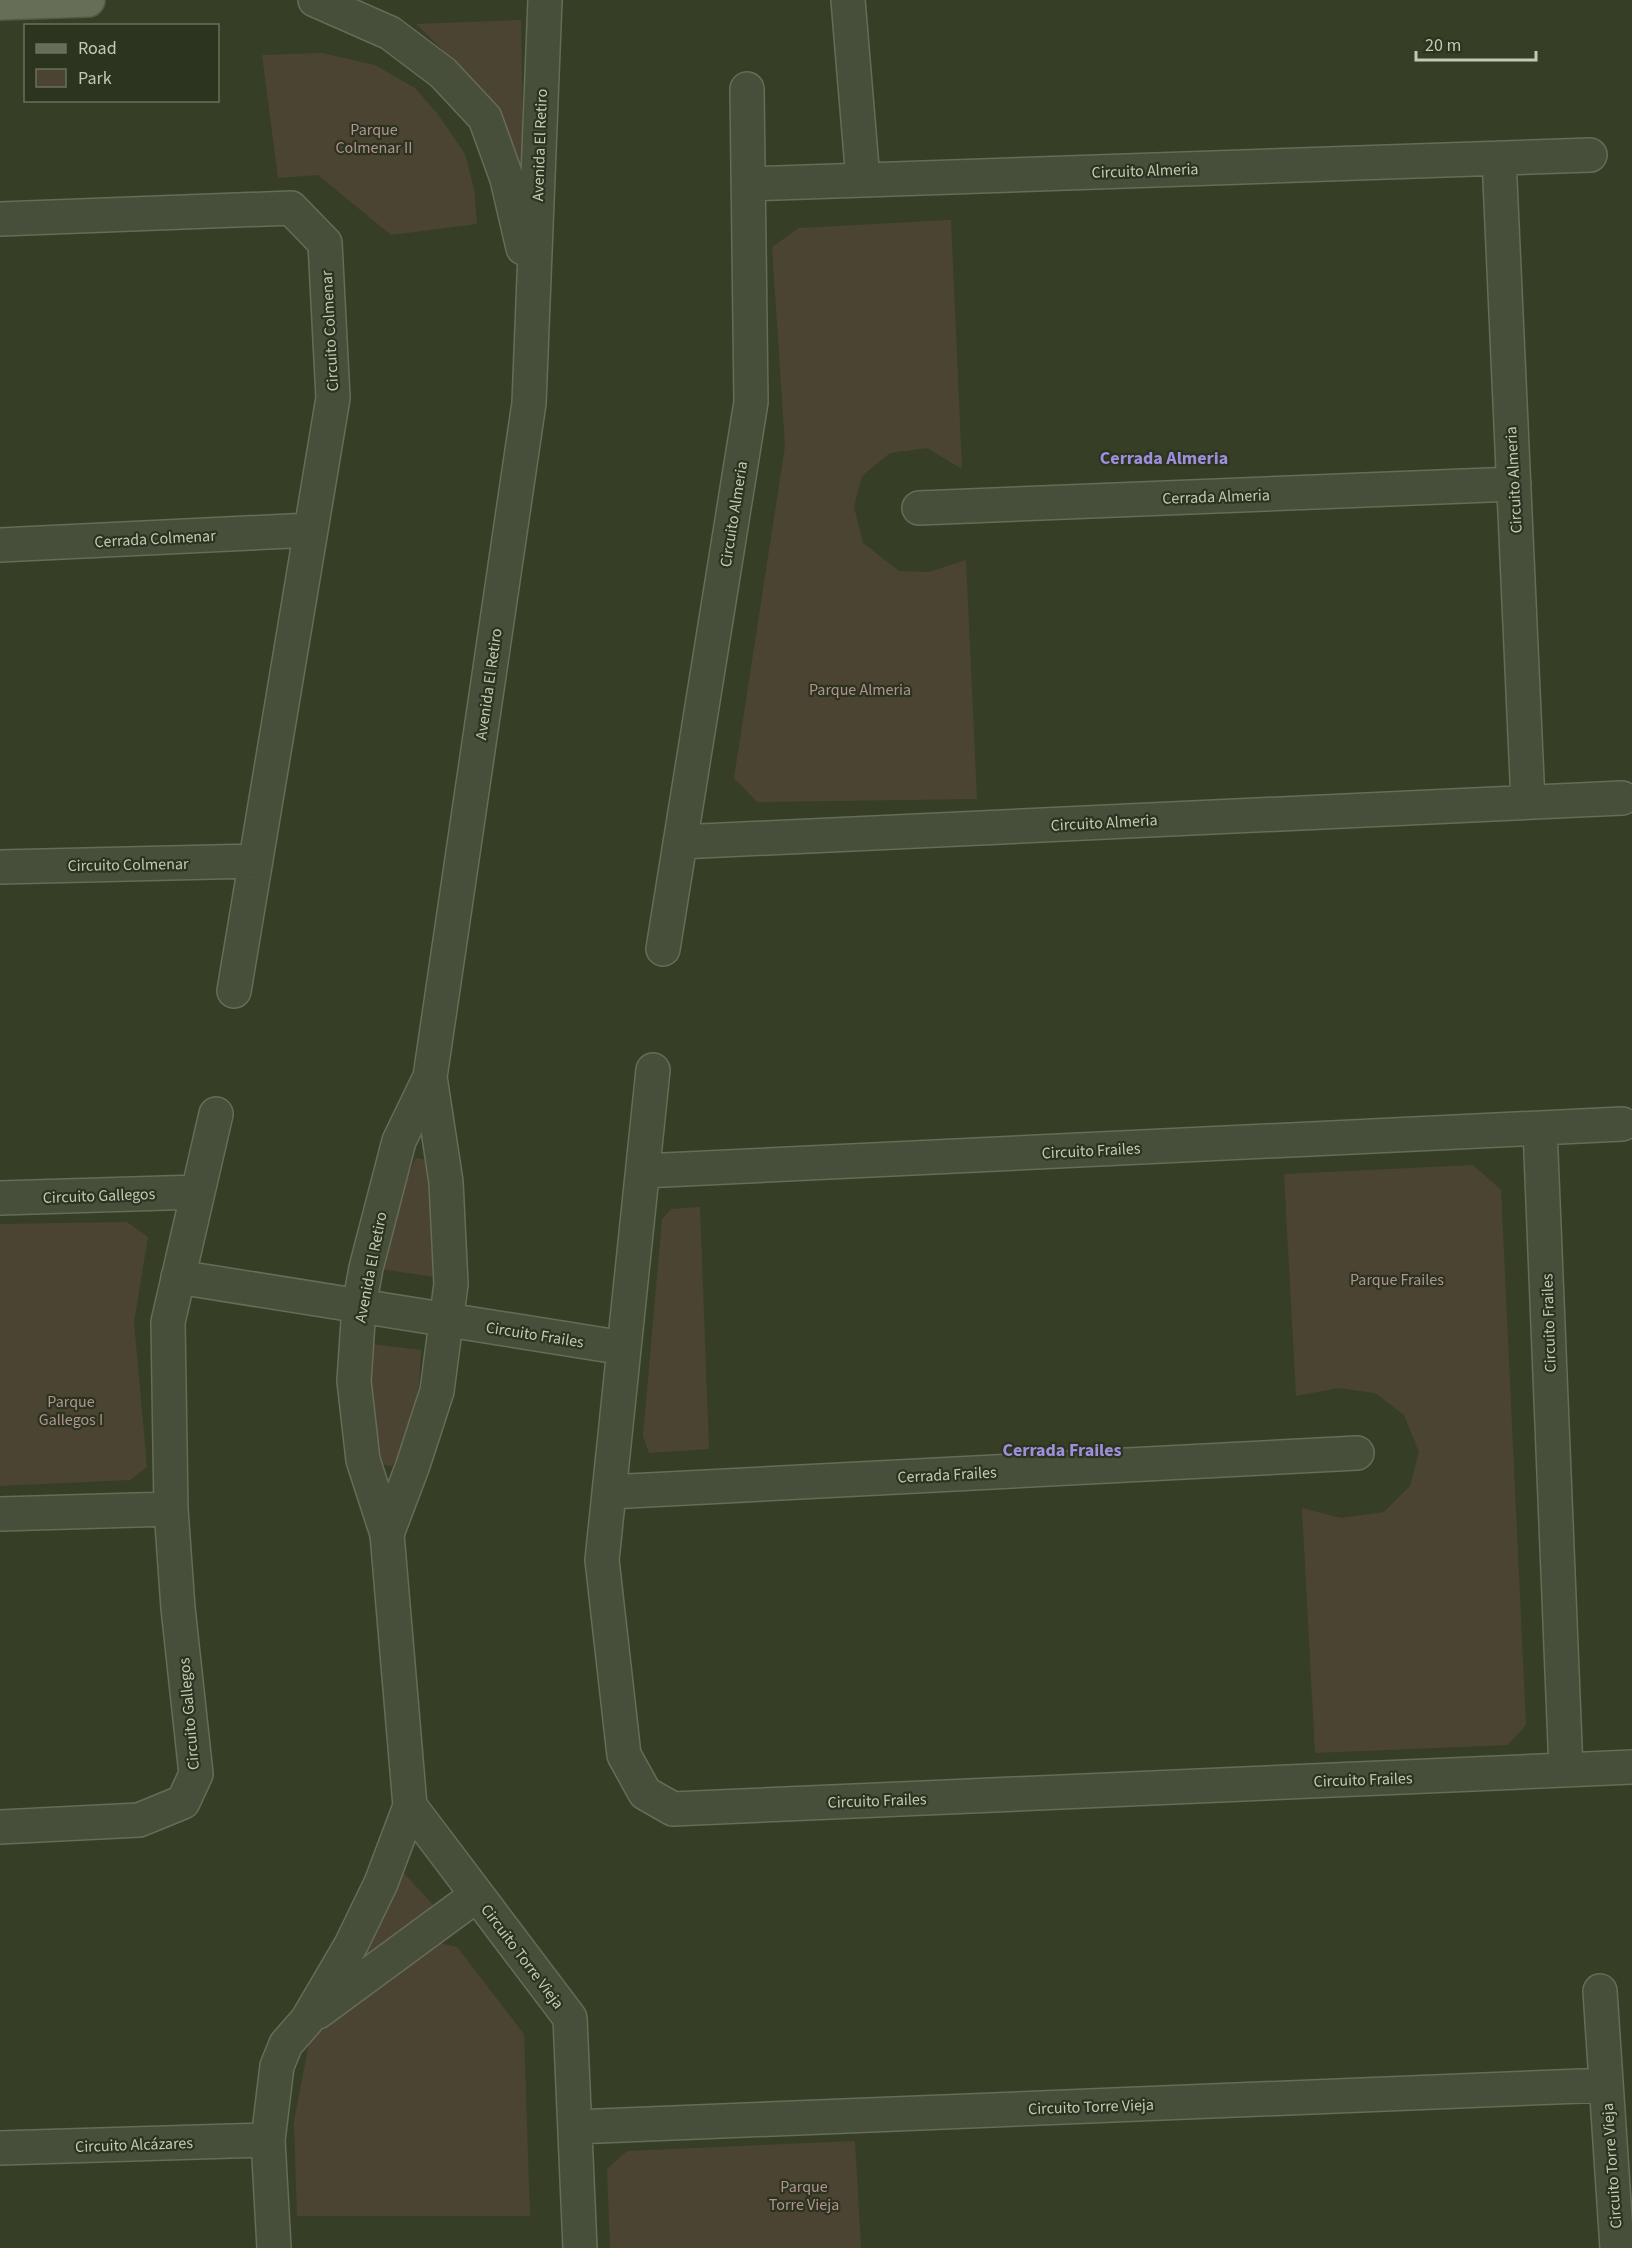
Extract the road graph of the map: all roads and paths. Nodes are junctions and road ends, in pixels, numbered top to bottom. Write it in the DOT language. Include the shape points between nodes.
graph roads {
  1 [pos="88,0"];
  2 [pos="315,0"];
  3 [pos="545,0"];
  4 [pos="848,0"];
  5 [pos="0,3"];
  6 [pos="747,89"];
  7 [pos="1590,155"];
  8 [pos="1498,158"];
  9 [pos="863,180"];
  10 [pos="748,184"];
  11 [pos="0,219"];
  12 [pos="533,291"];
  13 [pos="1514,483"];
  14 [pos="919,508"];
  15 [pos="310,530"];
  16 [pos="0,545"];
  17 [pos="1622,798"];
  18 [pos="1528,802"];
  19 [pos="680,842"];
  20 [pos="256,861"];
  21 [pos="0,867"];
  22 [pos="663,949"];
  23 [pos="234,991"];
  24 [pos="653,1070"];
  25 [pos="430,1077"];
  26 [pos="216,1114"];
  27 [pos="1622,1124"];
  28 [pos="1540,1128"];
  29 [pos="643,1171"];
  30 [pos="198,1192"];
  31 [pos="0,1198"];
  32 [pos="178,1277"];
  33 [pos="359,1306"];
  34 [pos="446,1320"];
  35 [pos="624,1348"];
  36 [pos="1357,1453"];
  37 [pos="609,1492"];
  38 [pos="171,1509"];
  39 [pos="0,1514"];
  40 [pos="387,1534"];
  41 [pos="1632,1767"];
  42 [pos="1566,1770"];
  43 [pos="410,1806"];
  44 [pos="0,1827"];
  45 [pos="477,1895"];
  46 [pos="1600,1990"];
  47 [pos="307,2020"];
  48 [pos="1606,2085"];
  49 [pos="575,2127"];
  50 [pos="268,2140"];
  51 [pos="0,2148"];
  52 [pos="274,2248"];
  53 [pos="580,2248"];
  54 [pos="1617,2248"];
  1 -- 5 [label="main road"];
  2 -- 12 [label="street, Avenida El Retiro" via="390,33 443,73 485,118 507,179"];
  3 -- 12 [label="street, Avenida El Retiro"];
  4 -- 9 [label="street"];
  6 -- 10 [label="street, Circuito Almeria"];
  7 -- 8 [label="street, Circuito Almeria"];
  8 -- 9 [label="street, Circuito Almeria"];
  8 -- 13 [label="street, Circuito Almeria"];
  9 -- 10 [label="street, Circuito Almeria"];
  10 -- 19 [label="street, Circuito Almeria" via="752,402"];
  11 -- 15 [label="street, Circuito Colmenar" via="291,208 325,243 333,398"];
  12 -- 25 [label="street, Avenida El Retiro" via="529,403"];
  13 -- 14 [label="street, Cerrada Almeria"];
  13 -- 18 [label="street, Circuito Almeria"];
  15 -- 16 [label="street, Cerrada Colmenar"];
  15 -- 20 [label="street, Circuito Colmenar"];
  17 -- 18 [label="street, Circuito Almeria"];
  18 -- 19 [label="street, Circuito Almeria"];
  19 -- 22 [label="street, Circuito Almeria"];
  20 -- 21 [label="street, Circuito Colmenar"];
  20 -- 23 [label="street, Circuito Colmenar"];
  24 -- 29 [label="street, Circuito Frailes"];
  25 -- 33 [label="street, Avenida El Retiro" via="399,1142"];
  25 -- 34 [label="street, Avenida El Retiro" via="446,1182 451,1284"];
  26 -- 30 [label="street, Circuito Gallegos"];
  27 -- 28 [label="street, Circuito Frailes"];
  28 -- 29 [label="street, Circuito Frailes"];
  28 -- 42 [label="street, Circuito Frailes"];
  29 -- 35 [label="street, Circuito Frailes"];
  30 -- 31 [label="street, Circuito Gallegos"];
  30 -- 32 [label="street, Circuito Gallegos"];
  32 -- 33 [label="street"];
  32 -- 38 [label="street, Circuito Gallegos" via="168,1322"];
  33 -- 34 [label="street, Circuito Frailes"];
  33 -- 40 [label="street, Avenida El Retiro" via="354,1381 363,1460"];
  34 -- 35 [label="street, Circuito Frailes"];
  34 -- 40 [label="street, Avenida El Retiro" via="437,1391"];
  35 -- 37 [label="street, Circuito Frailes"];
  36 -- 37 [label="street, Cerrada Frailes"];
  37 -- 42 [label="street, Circuito Frailes" via="603,1560 624,1755 645,1793 673,1809"];
  38 -- 39 [label="street"];
  38 -- 44 [label="street, Circuito Gallegos" via="195,1774 183,1802 139,1820"];
  40 -- 43 [label="street, Avenida El Retiro"];
  41 -- 42 [label="street, Circuito Frailes"];
  43 -- 45 [label="street, Circuito Torre Vieja"];
  43 -- 47 [label="street" via="381,1883 351,1946"];
  45 -- 47 [label="street"];
  45 -- 49 [label="street, Circuito Torre Vieja" via="570,2018"];
  46 -- 48 [label="street, Circuito Torre Vieja"];
  47 -- 50 [label="street" via="285,2044 277,2066"];
  48 -- 49 [label="street, Circuito Torre Vieja"];
  48 -- 54 [label="street, Circuito Torre Vieja"];
  49 -- 53 [label="street, Circuito Torre Vieja"];
  50 -- 51 [label="street, Circuito Alcázares"];
  50 -- 52 [label="street"];
}
